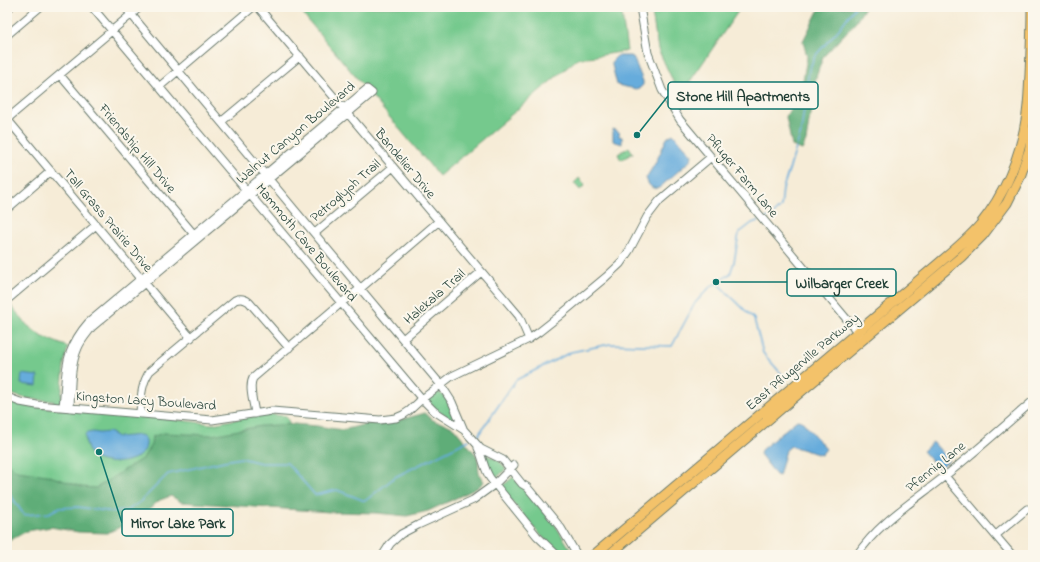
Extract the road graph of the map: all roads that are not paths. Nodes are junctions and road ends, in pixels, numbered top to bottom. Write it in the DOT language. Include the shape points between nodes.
graph roads {
  1 [pos="10,7"];
  2 [pos="40,7"];
  3 [pos="92,7"];
  4 [pos="125,7"];
  5 [pos="140,7"];
  6 [pos="253,7"];
  7 [pos="258,7"];
  8 [pos="640,7"];
  9 [pos="1032,7"];
  10 [pos="7,9"];
  11 [pos="131,15"];
  12 [pos="112,31"];
  13 [pos="7,35"];
  14 [pos="300,56"];
  15 [pos="178,71"];
  16 [pos="60,75"];
  17 [pos="159,87"];
  18 [pos="346,111"];
  19 [pos="7,119"];
  20 [pos="221,122"];
  21 [pos="1033,130"];
  22 [pos="1025,149"];
  23 [pos="711,157"];
  24 [pos="393,167"];
  25 [pos="51,171"];
  26 [pos="267,177"];
  27 [pos="248,192"];
  28 [pos="7,209"];
  29 [pos="439,221"];
  30 [pos="96,224"];
  31 [pos="315,233"];
  32 [pos="195,237"];
  33 [pos="481,272"];
  34 [pos="143,281"];
  35 [pos="361,288"];
  36 [pos="7,300"];
  37 [pos="341,303"];
  38 [pos="860,336"];
  39 [pos="190,338"];
  40 [pos="529,338"];
  41 [pos="403,339"];
  42 [pos="289,348"];
  43 [pos="441,384"];
  44 [pos="7,397"];
  45 [pos="422,400"];
  46 [pos="1033,401"];
  47 [pos="67,407"];
  48 [pos="140,414"];
  49 [pos="255,414"];
  50 [pos="464,430"];
  51 [pos="477,446"];
  52 [pos="720,448"];
  53 [pos="726,456"];
  54 [pos="512,467"];
  55 [pos="945,476"];
  56 [pos="495,484"];
  57 [pos="1027,509"];
  58 [pos="996,536"];
  59 [pos="382,555"];
  60 [pos="557,555"];
  61 [pos="577,555"];
  62 [pos="594,555"];
  63 [pos="609,555"];
  64 [pos="857,555"];
  65 [pos="1012,555"];
  1 -- 10 [label="street"];
  2 -- 13 [label="street"];
  3 -- 12 [label="street, Mammoth Cave Boulevard"];
  4 -- 11 [label="street, Mammoth Cave Boulevard"];
  5 -- 11 [label="street"];
  6 -- 15 [label="street"];
  7 -- 14 [label="street, Bandelier Drive"];
  8 -- 23 [label="street, Pfluger Farm Lane" via="648,53 662,90 680,120"];
  9 -- 22 [label="main road, East Pflugerville Parkway"];
  11 -- 12 [label="street"];
  11 -- 15 [label="street, Mammoth Cave Boulevard"];
  12 -- 16 [label="street"];
  12 -- 17 [label="street, Mammoth Cave Boulevard"];
  14 -- 18 [label="street, Bandelier Drive"];
  14 -- 20 [label="street"];
  15 -- 17 [label="street"];
  15 -- 20 [label="street, Mammoth Cave Boulevard"];
  16 -- 19 [label="street"];
  16 -- 32 [label="street, Friendship Hill Drive"];
  17 -- 27 [label="street, Mammoth Cave Boulevard"];
  18 -- 24 [label="street, Bandelier Drive"];
  18 -- 26 [label="street, Walnut Canyon Boulevard"];
  19 -- 25 [label="street, Tall Grass Prairie Drive"];
  20 -- 26 [label="street, Mammoth Cave Boulevard"];
  21 -- 22 [label="main road, East Pflugerville Parkway"];
  22 -- 38 [label="main road, East Pflugerville Parkway" via="1020,177 1007,203 983,235 961,257"];
  23 -- 38 [label="street, Pfluger Farm Lane"];
  23 -- 40 [label="street, Kingston Lacy Boulevard" via="660,200 647,217 620,264 558,317"];
  24 -- 29 [label="street, Bandelier Drive"];
  24 -- 31 [label="street, Petroglyph Trail"];
  25 -- 28 [label="street"];
  25 -- 30 [label="street, Tall Grass Prairie Drive"];
  26 -- 27 [label="street, Walnut Canyon Boulevard"];
  26 -- 31 [label="street, Mammoth Cave Boulevard"];
  27 -- 32 [label="street, Walnut Canyon Boulevard"];
  27 -- 37 [label="street, Mammoth Cave Boulevard"];
  29 -- 33 [label="street, Bandelier Drive"];
  29 -- 35 [label="street"];
  30 -- 34 [label="street, Tall Grass Prairie Drive"];
  30 -- 36 [label="street"];
  31 -- 35 [label="street, Mammoth Cave Boulevard"];
  32 -- 34 [label="street, Walnut Canyon Boulevard"];
  33 -- 40 [label="street, Bandelier Drive" via="518,316"];
  33 -- 41 [label="street, Halekala Trail"];
  34 -- 39 [label="street, Tall Grass Prairie Drive"];
  34 -- 47 [label="street, Walnut Canyon Boulevard" via="88,323 76,339 68,359"];
  35 -- 37 [label="street"];
  35 -- 41 [label="street, Mammoth Cave Boulevard"];
  37 -- 42 [label="street"];
  37 -- 45 [label="street, Mammoth Cave Boulevard"];
  38 -- 52 [label="main road, East Pflugerville Parkway"];
  38 -- 53 [label="main road, East Pflugerville Parkway" via="804,389"];
  39 -- 42 [label="street" via="239,299 252,304"];
  39 -- 48 [label="street" via="146,377 142,388"];
  40 -- 43 [label="street, Kingston Lacy Boulevard" via="457,373"];
  41 -- 43 [label="street, Mammoth Cave Boulevard"];
  42 -- 49 [label="street" via="252,380"];
  43 -- 45 [label="street, Kingston Lacy Boulevard"];
  43 -- 50 [label="street, Mammoth Cave Boulevard"];
  44 -- 47 [label="street, Kingston Lacy Boulevard" via="28,404"];
  45 -- 49 [label="street, Kingston Lacy Boulevard" via="403,415 380,420 279,412"];
  45 -- 50 [label="street, Mammoth Cave Boulevard"];
  46 -- 55 [label="street, Pfennig Lane"];
  47 -- 48 [label="street, Kingston Lacy Boulevard"];
  48 -- 49 [label="street, Kingston Lacy Boulevard" via="212,420"];
  50 -- 51 [label="street, Mammoth Cave Boulevard"];
  51 -- 54 [label="street, Mammoth Cave Boulevard"];
  51 -- 56 [label="street, Mammoth Cave Boulevard" via="487,474"];
  52 -- 53 [label="street"];
  52 -- 62 [label="main road, East Pflugerville Parkway"];
  53 -- 63 [label="main road, East Pflugerville Parkway"];
  54 -- 56 [label="street"];
  54 -- 61 [label="street, Mammoth Cave Boulevard" via="522,484 556,522"];
  55 -- 58 [label="street"];
  55 -- 64 [label="street, Pfennig Lane" via="873,534"];
  56 -- 59 [label="street" via="473,500 402,534"];
  56 -- 60 [label="street, Mammoth Cave Boulevard" via="537,536"];
  57 -- 58 [label="street"];
  58 -- 65 [label="street"];
}
